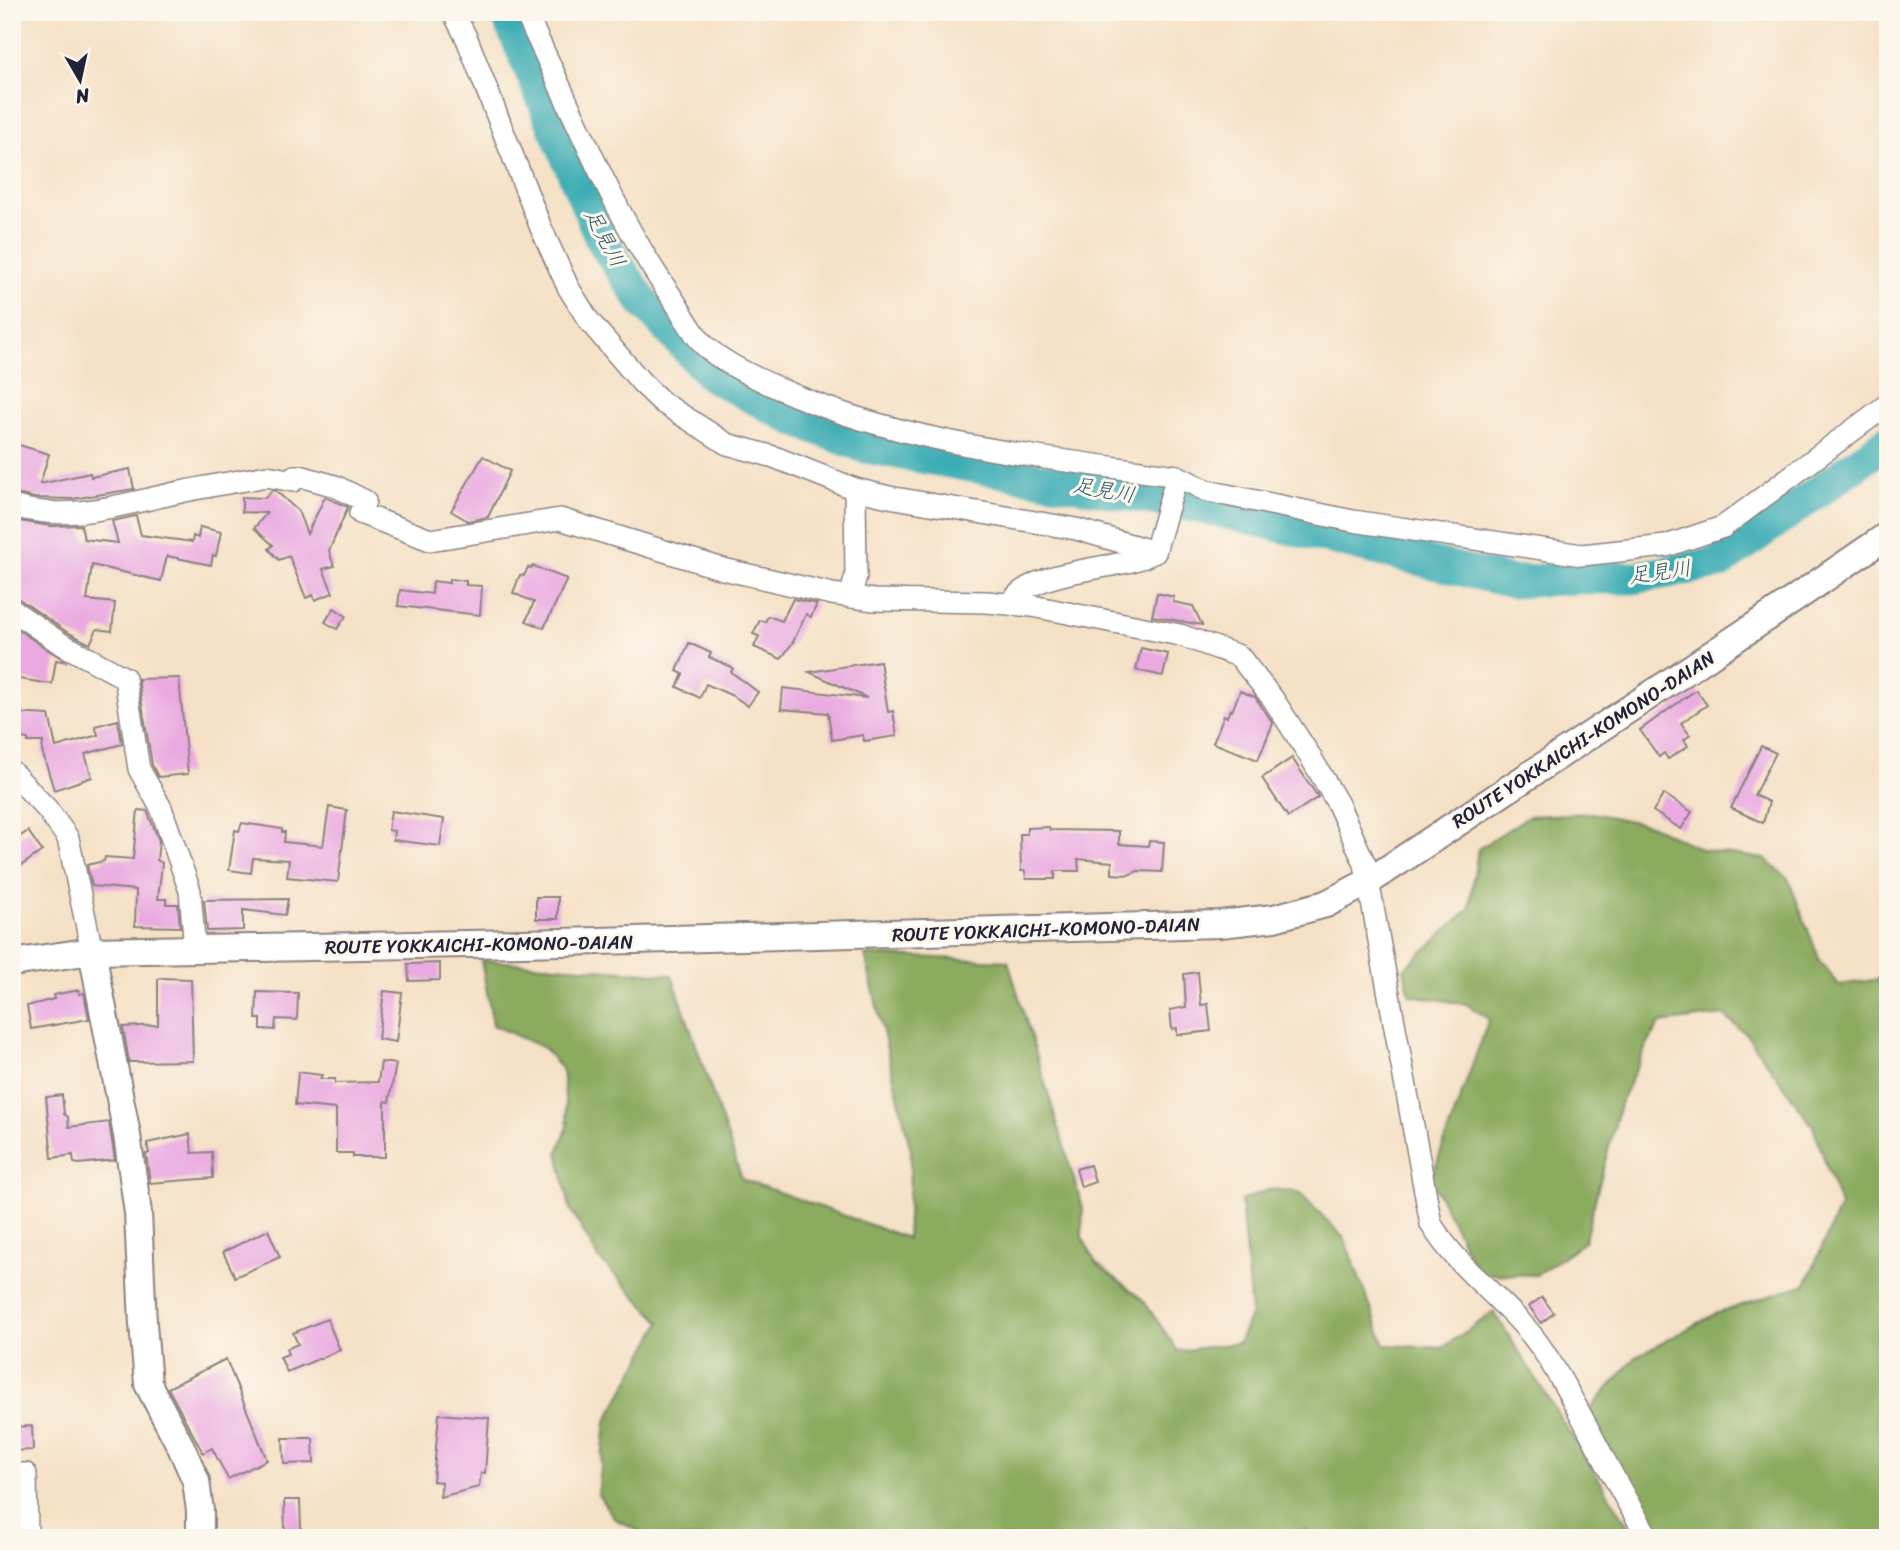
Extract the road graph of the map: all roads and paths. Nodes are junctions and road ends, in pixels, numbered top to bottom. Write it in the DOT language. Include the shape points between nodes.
graph roads {
  1 [pos="453,12"];
  2 [pos="525,12"];
  3 [pos="1888,404"];
  4 [pos="1177,476"];
  5 [pos="855,489"];
  6 [pos="12,506"];
  7 [pos="1888,535"];
  8 [pos="1155,552"];
  9 [pos="850,597"];
  10 [pos="1012,604"];
  11 [pos="12,610"];
  12 [pos="12,772"];
  13 [pos="1368,882"];
  14 [pos="195,950"];
  15 [pos="92,951"];
  16 [pos="12,963"];
  17 [pos="12,1474"];
  18 [pos="27,1538"];
  19 [pos="200,1538"];
  20 [pos="1649,1538"];
  1 -- 5 [label="street" via="568,287 642,383 663,403 727,444"];
  2 -- 4 [label="street" via="647,262 706,346 752,376 822,408 882,427 929,439"];
  3 -- 4 [label="street" via="1723,527 1666,545 1581,555 1353,522 1207,491"];
  4 -- 8 [label="street"];
  5 -- 8 [label="street" via="1076,529"];
  5 -- 9 [label="street" via="856,576"];
  6 -- 9 [label="street" via="61,514 94,512 267,476 293,481 300,475 365,501 360,513 430,540 560,519 723,569"];
  7 -- 13 [label="main road, ROUTE YOKKAICHI-KOMONO-DAIAN"];
  8 -- 10 [label="street" via="1027,587 1015,595"];
  9 -- 10 [label="street"];
  10 -- 13 [label="street" via="1158,630 1238,656 1273,699 1339,804"];
  11 -- 14 [label="street" via="60,643 125,678 139,769 161,808 190,891"];
  12 -- 15 [label="street" via="68,838"];
  13 -- 14 [label="main road, ROUTE YOKKAICHI-KOMONO-DAIAN" via="1326,904 1274,918 1220,924"];
  13 -- 20 [label="street" via="1431,1224 1451,1255 1519,1319 1544,1352"];
  14 -- 15 [label="main road, ROUTE YOKKAICHI-KOMONO-DAIAN"];
  15 -- 16 [label="main road, ROUTE YOKKAICHI-KOMONO-DAIAN"];
  15 -- 19 [label="main road" via="138,1213 148,1384 196,1481"];
  17 -- 18 [label="street" via="26,1474"];
}
